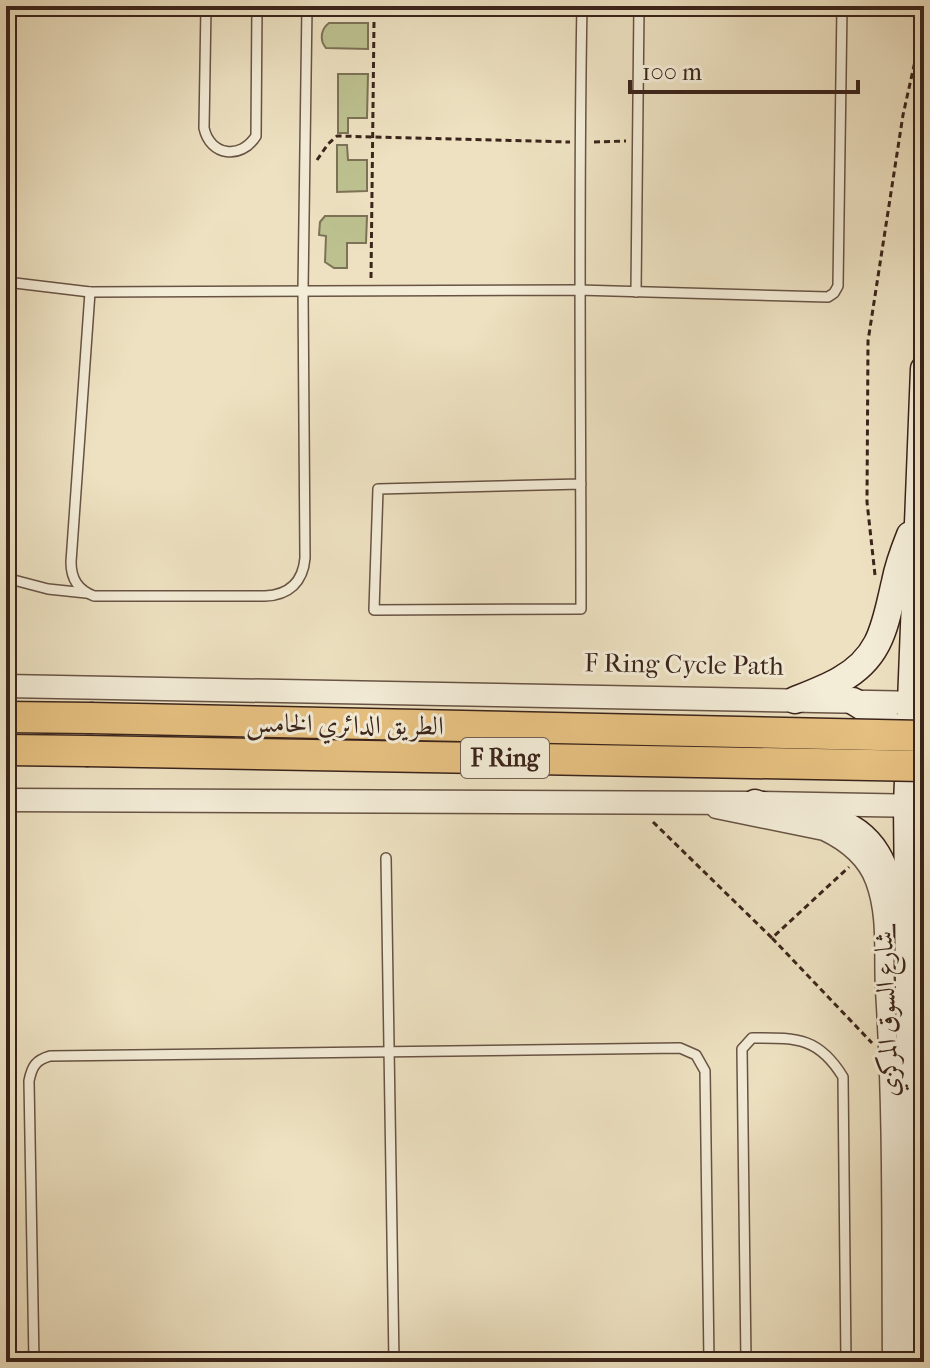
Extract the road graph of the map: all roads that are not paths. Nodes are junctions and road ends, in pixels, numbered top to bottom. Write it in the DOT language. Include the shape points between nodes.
graph roads {
  1 [pos="639,6"];
  2 [pos="842,6"];
  3 [pos="206,8"];
  4 [pos="257,8"];
  5 [pos="307,8"];
  6 [pos="582,8"];
  7 [pos="6,280"];
  8 [pos="303,290"];
  9 [pos="578,290"];
  10 [pos="90,292"];
  11 [pos="636,292"];
  12 [pos="924,369"];
  13 [pos="581,484"];
  14 [pos="919,509"];
  15 [pos="6,578"];
  16 [pos="86,593"];
  17 [pos="6,686"];
  18 [pos="795,700"];
  19 [pos="853,701"];
  20 [pos="918,702"];
  21 [pos="6,717"];
  22 [pos="6,750"];
  23 [pos="919,750"];
  24 [pos="924,774"];
  25 [pos="755,803"];
  26 [pos="686,804"];
  27 [pos="11,805"];
  28 [pos="915,806"];
  29 [pos="386,858"];
  30 [pos="908,997"];
  31 [pos="390,1053"];
  32 [pos="34,1362"];
  33 [pos="394,1362"];
  34 [pos="709,1362"];
  35 [pos="746,1362"];
  36 [pos="846,1362"];
  37 [pos="892,1362"];
  38 [pos="913,1362"];
  1 -- 11 [label="lane"];
  2 -- 11 [label="lane" via="837,290 824,297"];
  3 -- 4 [label="lane"];
  3 -- 4 [label="lane" via="204,128 213,146 231,152 248,146 256,136"];
  4 -- 5 [label="lane"];
  5 -- 6 [label="lane"];
  5 -- 8 [label="lane"];
  6 -- 9 [label="lane"];
  7 -- 10 [label="lane"];
  8 -- 9 [label="lane"];
  8 -- 10 [label="lane"];
  8 -- 16 [label="lane" via="305,558 300,578 276,595"];
  9 -- 11 [label="lane"];
  9 -- 13 [label="lane"];
  10 -- 16 [label="lane" via="71,562 74,580"];
  12 -- 14 [label="main road, شارع السوق المركزي"];
  13 -- 13 [label="lane" via="581,609 374,610 378,489"];
  14 -- 18 [label="main road" via="875,649 842,679"];
  14 -- 20 [label="main road, شارع السوق المركزي"];
  15 -- 16 [label="lane"];
  17 -- 18 [label="street, الطريق الدائري الخامس"];
  18 -- 19 [label="street, الطريق الدائري الخامس"];
  19 -- 20 [label="street, الطريق الدائري الخامس"];
  19 -- 23 [label="main road"];
  20 -- 23 [label="main road, شارع السوق المركزي"];
  21 -- 23 [label="highway, الطريق الدائري الخامس / F Ring, bridge"];
  22 -- 23 [label="highway, الطريق الدائري الخامس / F Ring, bridge"];
  23 -- 24 [label="main road"];
  23 -- 28 [label="main road, شارع السوق المركزي"];
  25 -- 26 [label="street"];
  25 -- 28 [label="street"];
  25 -- 30 [label="main road" via="843,823 878,855 888,876"];
  26 -- 27 [label="street"];
  26 -- 37 [label="street, شارع السوق المركزي" via="824,831 860,856 875,882 883,919"];
  28 -- 30 [label="main road, شارع السوق المركزي"];
  29 -- 31 [label="lane"];
  30 -- 38 [label="main road, شارع السوق المركزي"];
  31 -- 32 [label="lane" via="50,1056 37,1061 29,1081"];
  31 -- 33 [label="lane"];
  31 -- 34 [label="lane" via="680,1048 696,1055 705,1071"];
  35 -- 36 [label="lane" via="742,1049 752,1038 792,1038 820,1050 843,1077"];
}
